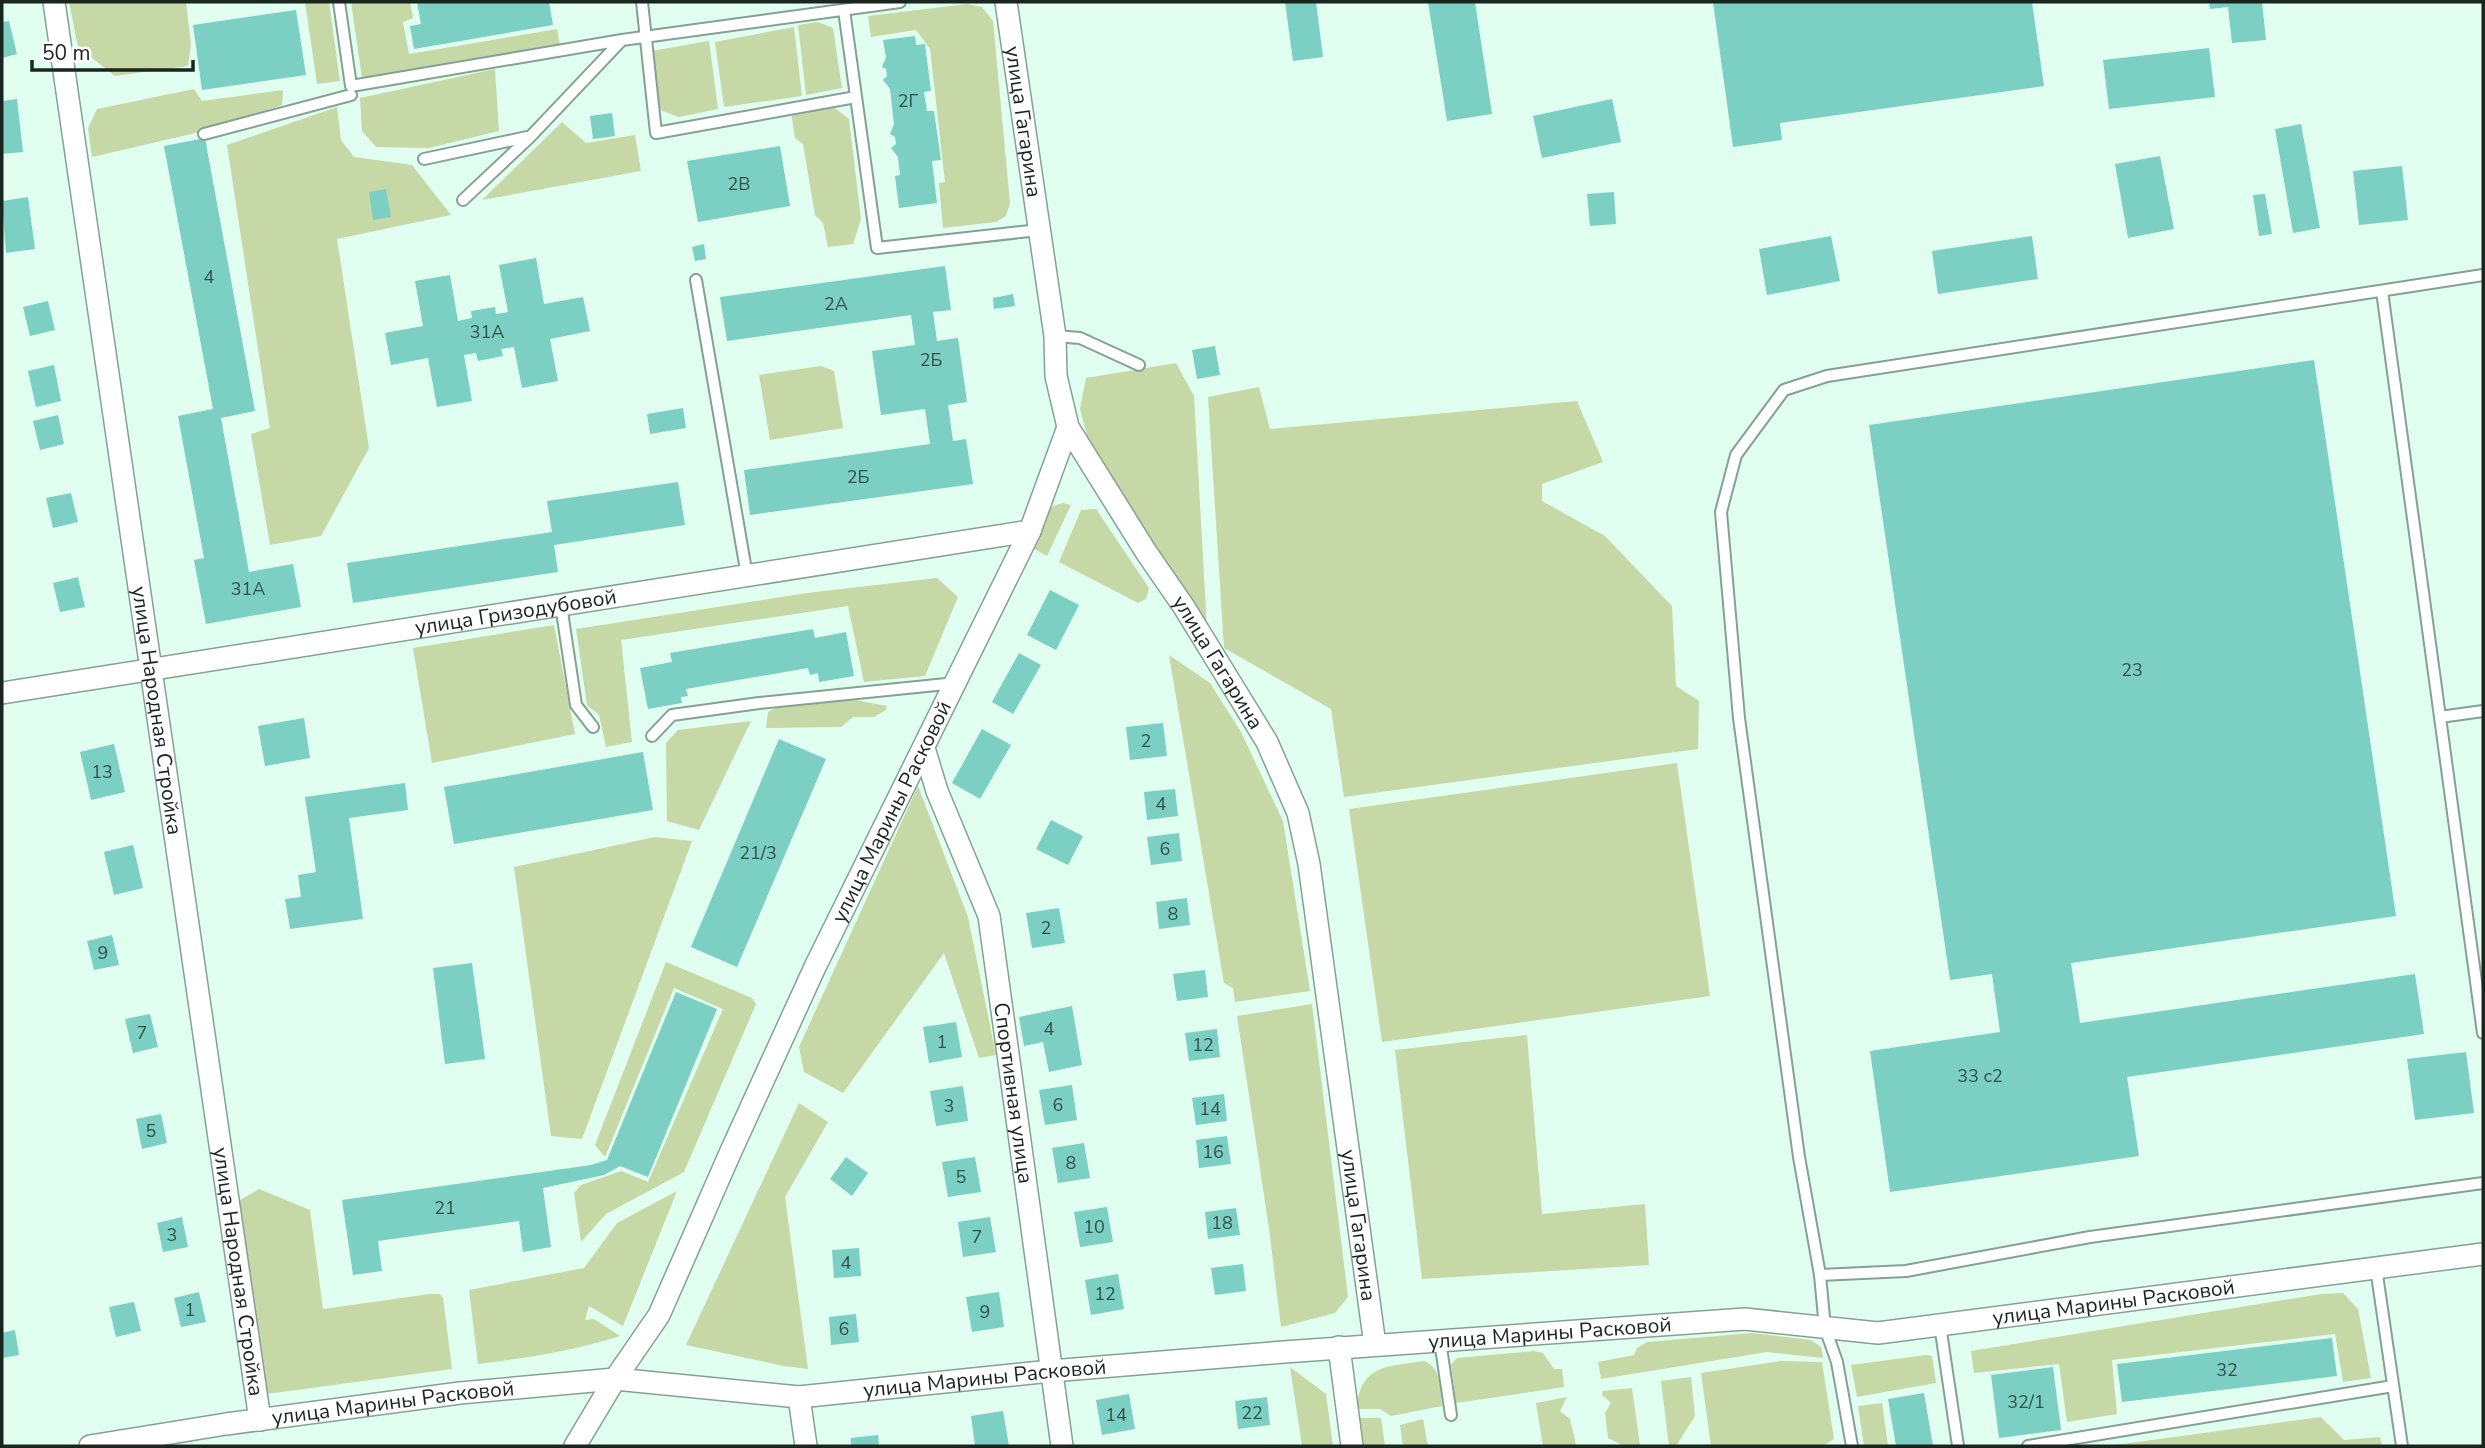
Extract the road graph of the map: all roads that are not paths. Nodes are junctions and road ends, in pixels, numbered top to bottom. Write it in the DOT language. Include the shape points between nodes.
graph roads {
  1 [pos="54,2"];
  2 [pos="338,2"];
  3 [pos="642,2"];
  4 [pos="900,2"];
  5 [pos="1006,2"];
  6 [pos="844,10"];
  7 [pos="645,36"];
  8 [pos="622,40"];
  9 [pos="351,96"];
  10 [pos="856,97"];
  11 [pos="205,134"];
  12 [pos="530,137"];
  13 [pos="424,159"];
  14 [pos="463,200"];
  15 [pos="1040,230"];
  16 [pos="2483,275"];
  17 [pos="696,280"];
  18 [pos="2382,291"];
  19 [pos="1055,336"];
  20 [pos="1139,365"];
  21 [pos="1068,427"];
  22 [pos="1030,531"];
  23 [pos="747,576"];
  24 [pos="562,605"];
  25 [pos="152,669"];
  26 [pos="956,683"];
  27 [pos="2,693"];
  28 [pos="2483,711"];
  29 [pos="2440,717"];
  30 [pos="593,727"];
  31 [pos="652,736"];
  32 [pos="925,748"];
  33 [pos="2478,950"];
  34 [pos="2483,1033"];
  35 [pos="2483,1183"];
  36 [pos="2483,1254"];
  37 [pos="2376,1268"];
  38 [pos="1820,1275"];
  39 [pos="1940,1325"];
  40 [pos="1825,1328"];
  41 [pos="1440,1341"];
  42 [pos="1375,1345"];
  43 [pos="1339,1347"];
  44 [pos="1051,1371"];
  45 [pos="615,1379"];
  46 [pos="2393,1387"];
  47 [pos="799,1397"];
  48 [pos="1451,1415"];
  49 [pos="260,1420"];
  50 [pos="90,1446"];
  51 [pos="575,1446"];
  52 [pos="806,1446"];
  53 [pos="1062,1446"];
  54 [pos="1352,1446"];
  55 [pos="1852,1446"];
  56 [pos="1958,1446"];
  57 [pos="2028,1446"];
  58 [pos="2402,1446"];
  1 -- 25 [label="street, улица Народная Стройка"];
  2 -- 8 [label="lane" via="351,86"];
  3 -- 7 [label="lane"];
  4 -- 6 [label="lane"];
  5 -- 15 [label="street, улица Гагарина"];
  6 -- 7 [label="lane"];
  6 -- 10 [label="lane"];
  7 -- 8 [label="lane"];
  7 -- 10 [label="lane" via="656,133"];
  8 -- 12 [label="lane"];
  9 -- 11 [label="lane"];
  10 -- 15 [label="lane" via="877,248"];
  12 -- 13 [label="lane"];
  12 -- 14 [label="lane"];
  15 -- 19 [label="street, улица Гагарина"];
  16 -- 18 [label="lane"];
  17 -- 23 [label="lane"];
  18 -- 29 [label="lane"];
  18 -- 38 [label="lane" via="1827,376 1784,390 1736,455 1721,512 1739,718 1799,1157"];
  19 -- 20 [label="lane" via="1080,338"];
  19 -- 21 [label="street, улица Гагарина" via="1056,376"];
  21 -- 22 [label="street, улица Марины Расковой"];
  21 -- 42 [label="street, улица Гагарина" via="1267,742 1298,813"];
  22 -- 23 [label="street, улица Гризодубовой"];
  22 -- 26 [label="street, улица Марины Расковой"];
  23 -- 24 [label="street, улица Гризодубовой"];
  24 -- 25 [label="street, улица Гризодубовой"];
  24 -- 30 [label="lane" via="576,705"];
  25 -- 27 [label="street, улица Гризодубовой"];
  25 -- 49 [label="street, улица Народная Стройка"];
  26 -- 31 [label="lane" via="672,715"];
  26 -- 32 [label="street, улица Марины Расковой"];
  28 -- 29 [label="lane"];
  29 -- 33 [label="lane"];
  32 -- 44 [label="street, Спортивная улица" via="937,792 989,916"];
  32 -- 45 [label="street, улица Марины Расковой" via="815,967 659,1315"];
  33 -- 34 [label="lane"];
  35 -- 38 [label="lane" via="2090,1237 1906,1271"];
  36 -- 37 [label="street, улица Марины Расковой"];
  37 -- 39 [label="street, улица Марины Расковой"];
  37 -- 46 [label="lane"];
  38 -- 40 [label="lane"];
  39 -- 40 [label="street, улица Марины Расковой" via="1878,1333"];
  39 -- 56 [label="lane"];
  40 -- 41 [label="street, улица Марины Расковой" via="1745,1319"];
  40 -- 55 [label="lane" via="1837,1362"];
  41 -- 42 [label="street, улица Марины Расковой"];
  41 -- 48 [label="lane"];
  42 -- 43 [label="street, улица Марины Расковой"];
  43 -- 44 [label="street, улица Марины Расковой"];
  43 -- 54 [label="street"];
  44 -- 47 [label="street, улица Марины Расковой"];
  44 -- 53 [label="street, Спортивная улица"];
  45 -- 47 [label="street, улица Марины Расковой"];
  45 -- 49 [label="street, улица Марины Расковой" via="460,1393"];
  45 -- 51 [label="street, улица Марины Расковой"];
  46 -- 57 [label="lane"];
  46 -- 58 [label="lane"];
  47 -- 52 [label="street"];
  49 -- 50 [label="street, улица Марины Расковой"];
}
